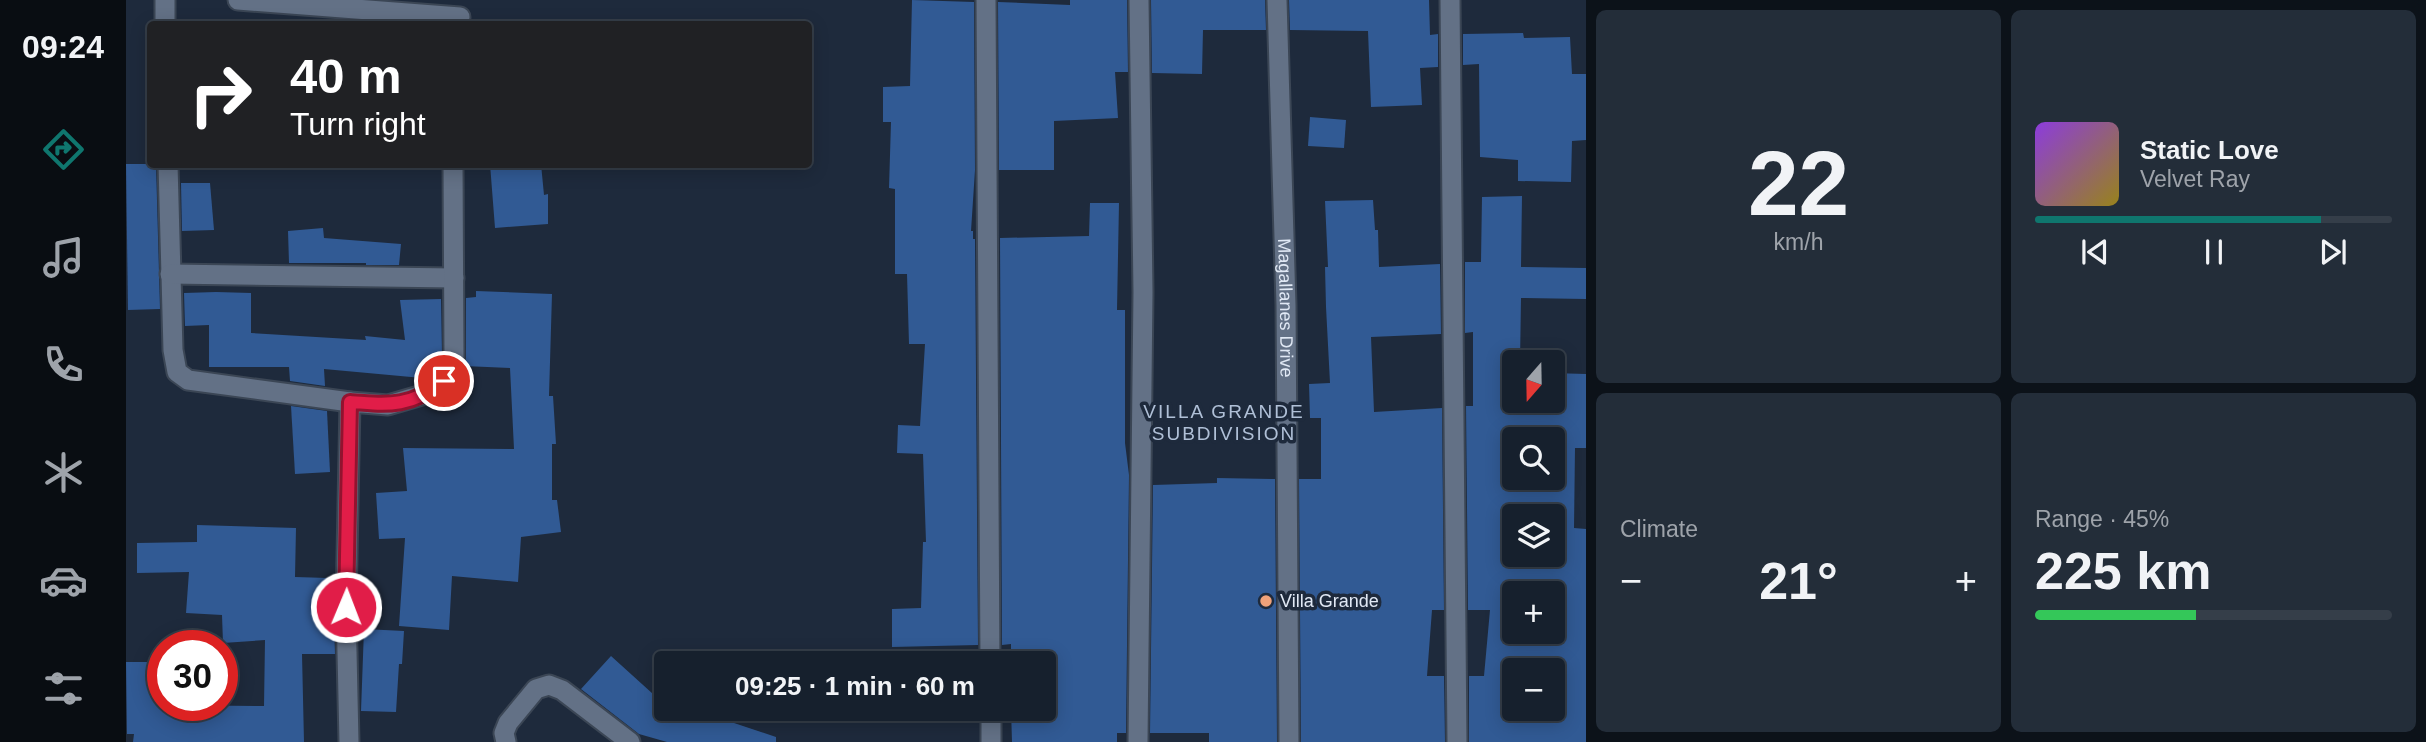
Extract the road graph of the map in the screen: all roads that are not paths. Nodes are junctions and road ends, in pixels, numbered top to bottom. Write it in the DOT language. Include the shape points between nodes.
graph roads {
  1 [pos="165,0"];
  2 [pos="238,0"];
  3 [pos="986,0"];
  4 [pos="1139,0"];
  5 [pos="1277,0"];
  6 [pos="1450,0"];
  7 [pos="461,14"];
  8 [pos="165,21"];
  9 [pos="168,168"];
  10 [pos="453,168"];
  11 [pos="170,274"];
  12 [pos="454,278"];
  13 [pos="350,402"];
  14 [pos="990,651"];
  15 [pos="991,721"];
  16 [pos="505,737"];
  17 [pos="349,742"];
  18 [pos="630,742"];
  19 [pos="991,742"];
  20 [pos="1138,742"];
  21 [pos="1289,742"];
  22 [pos="1457,742"];
  1 -- 8 [label="street"];
  2 -- 7 [label="street"];
  3 -- 14 [label="street"];
  4 -- 20 [label="street" via="1143,292"];
  5 -- 21 [label="street, Magallanes Drive" via="1286,305"];
  6 -- 22 [label="street"];
  9 -- 11 [label="street"];
  10 -- 12 [label="street"];
  11 -- 12 [label="street"];
  11 -- 13 [label="street" via="173,350 177,372 188,380"];
  12 -- 13 [label="street" via="454,358 444,381 429,393 388,405"];
  13 -- 17 [label="street"];
  15 -- 19 [label="street"];
  16 -- 18 [label="street" via="508,723 536,689 549,685"];
}
